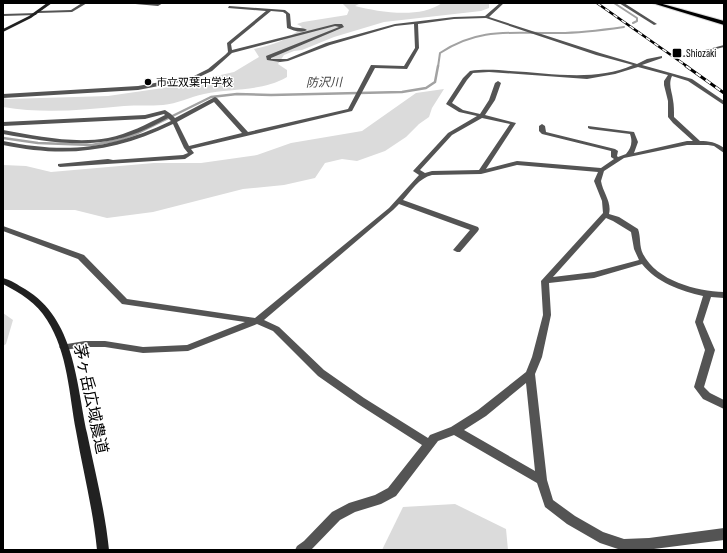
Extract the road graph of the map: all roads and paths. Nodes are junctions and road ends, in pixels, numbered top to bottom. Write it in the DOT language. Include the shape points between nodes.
graph roads {
  1 [pos="50,3"];
  2 [pos="85,3"];
  3 [pos="126,3"];
  4 [pos="161,3"];
  5 [pos="235,3"];
  6 [pos="502,3"];
  7 [pos="621,3"];
  8 [pos="654,3"];
  9 [pos="270,10"];
  10 [pos="37,13"];
  11 [pos="3,15"];
  12 [pos="486,17"];
  13 [pos="416,22"];
  14 [pos="724,23"];
  15 [pos="655,24"];
  16 [pos="316,30"];
  17 [pos="3,31"];
  18 [pos="724,46"];
  19 [pos="230,52"];
  20 [pos="684,56"];
  21 [pos="660,57"];
  22 [pos="638,65"];
  23 [pos="671,74"];
  24 [pos="498,83"];
  25 [pos="3,96"];
  26 [pos="724,103"];
  27 [pos="481,116"];
  28 [pos="171,118"];
  29 [pos="3,124"];
  30 [pos="542,126"];
  31 [pos="590,127"];
  32 [pos="3,132"];
  33 [pos="246,134"];
  34 [pos="3,143"];
  35 [pos="698,143"];
  36 [pos="187,148"];
  37 [pos="723,148"];
  38 [pos="629,155"];
  39 [pos="619,159"];
  40 [pos="60,166"];
  41 [pos="602,170"];
  42 [pos="481,172"];
  43 [pos="424,175"];
  44 [pos="398,201"];
  45 [pos="605,215"];
  46 [pos="3,228"];
  47 [pos="457,250"];
  48 [pos="644,261"];
  49 [pos="3,281"];
  50 [pos="545,281"];
  51 [pos="708,293"];
  52 [pos="724,295"];
  53 [pos="257,320"];
  54 [pos="64,347"];
  55 [pos="530,374"];
  56 [pos="724,405"];
  57 [pos="455,430"];
  58 [pos="429,444"];
  59 [pos="541,480"];
  60 [pos="724,534"];
  61 [pos="103,550"];
  62 [pos="301,550"];
  1 -- 10 [label="street"];
  2 -- 10 [label="street" via="72,11"];
  3 -- 4 [label="street"];
  5 -- 9 [label="street" via="229,7"];
  6 -- 12 [label="street"];
  7 -- 15 [label="street"];
  8 -- 14 [label="main road"];
  9 -- 16 [label="street" via="284,11 288,14 289,27 295,30"];
  9 -- 19 [label="street" via="229,44"];
  10 -- 11 [label="street"];
  10 -- 17 [label="street"];
  12 -- 13 [label="street"];
  12 -- 22 [label="street"];
  13 -- 16 [label="street" via="395,25 328,44 288,60 269,60 268,57 272,55 342,27 335,25"];
  13 -- 33 [label="street" via="417,48 405,68 373,66 350,110"];
  16 -- 19 [label="street"];
  18 -- 20 [label="street"];
  19 -- 25 [label="street" via="210,70 195,77 138,88"];
  21 -- 22 [label="street"];
  22 -- 23 [label="street"];
  22 -- 27 [label="street" via="616,73 587,77 472,72 449,104 461,111"];
  23 -- 26 [label="street" via="695,83"];
  23 -- 35 [label="street" via="667,81 671,117"];
  24 -- 27 [label="street" via="492,100"];
  27 -- 42 [label="street" via="513,123"];
  27 -- 43 [label="street" via="450,134 416,171"];
  28 -- 29 [label="street" via="165,112 145,117"];
  28 -- 32 [label="street" via="121,137 91,141 48,139"];
  28 -- 33 [label="street" via="215,99"];
  28 -- 34 [label="street" via="126,141 94,148 59,150"];
  28 -- 36 [label="street"];
  30 -- 39 [label="street" via="544,132 613,150 614,157"];
  31 -- 38 [label="street" via="632,134 635,140"];
  33 -- 36 [label="street"];
  35 -- 37 [label="street"];
  35 -- 38 [label="street"];
  36 -- 40 [label="street" via="191,153 185,157"];
  38 -- 39 [label="street"];
  39 -- 41 [label="street"];
  41 -- 42 [label="street" via="517,163"];
  41 -- 45 [label="street" via="596,183 608,208"];
  42 -- 43 [label="street"];
  43 -- 44 [label="street"];
  44 -- 47 [label="street" via="475,229"];
  44 -- 53 [label="street" via="391,210"];
  45 -- 48 [label="street" via="635,231 637,247"];
  45 -- 50 [label="street"];
  46 -- 53 [label="street" via="81,257 125,302"];
  48 -- 50 [label="street" via="594,275"];
  48 -- 51 [label="street" via="660,276 675,285"];
  49 -- 54 [label="street, 茅ヶ岳広域農道" via="39,302 52,319"];
  50 -- 55 [label="street" via="548,315"];
  51 -- 52 [label="street"];
  51 -- 56 [label="street" via="700,322 710,350 699,387 702,393"];
  53 -- 54 [label="street" via="188,348 143,350 105,344"];
  53 -- 58 [label="street" via="276,329 327,377"];
  54 -- 61 [label="street, 茅ヶ岳広域農道" via="96,501"];
  55 -- 57 [label="street" via="482,413"];
  55 -- 59 [label="street"];
  57 -- 58 [label="street" via="434,438"];
  57 -- 59 [label="street"];
  58 -- 62 [label="street" via="392,492 336,516"];
  59 -- 60 [label="street" via="549,503 600,537 624,545"];
}
